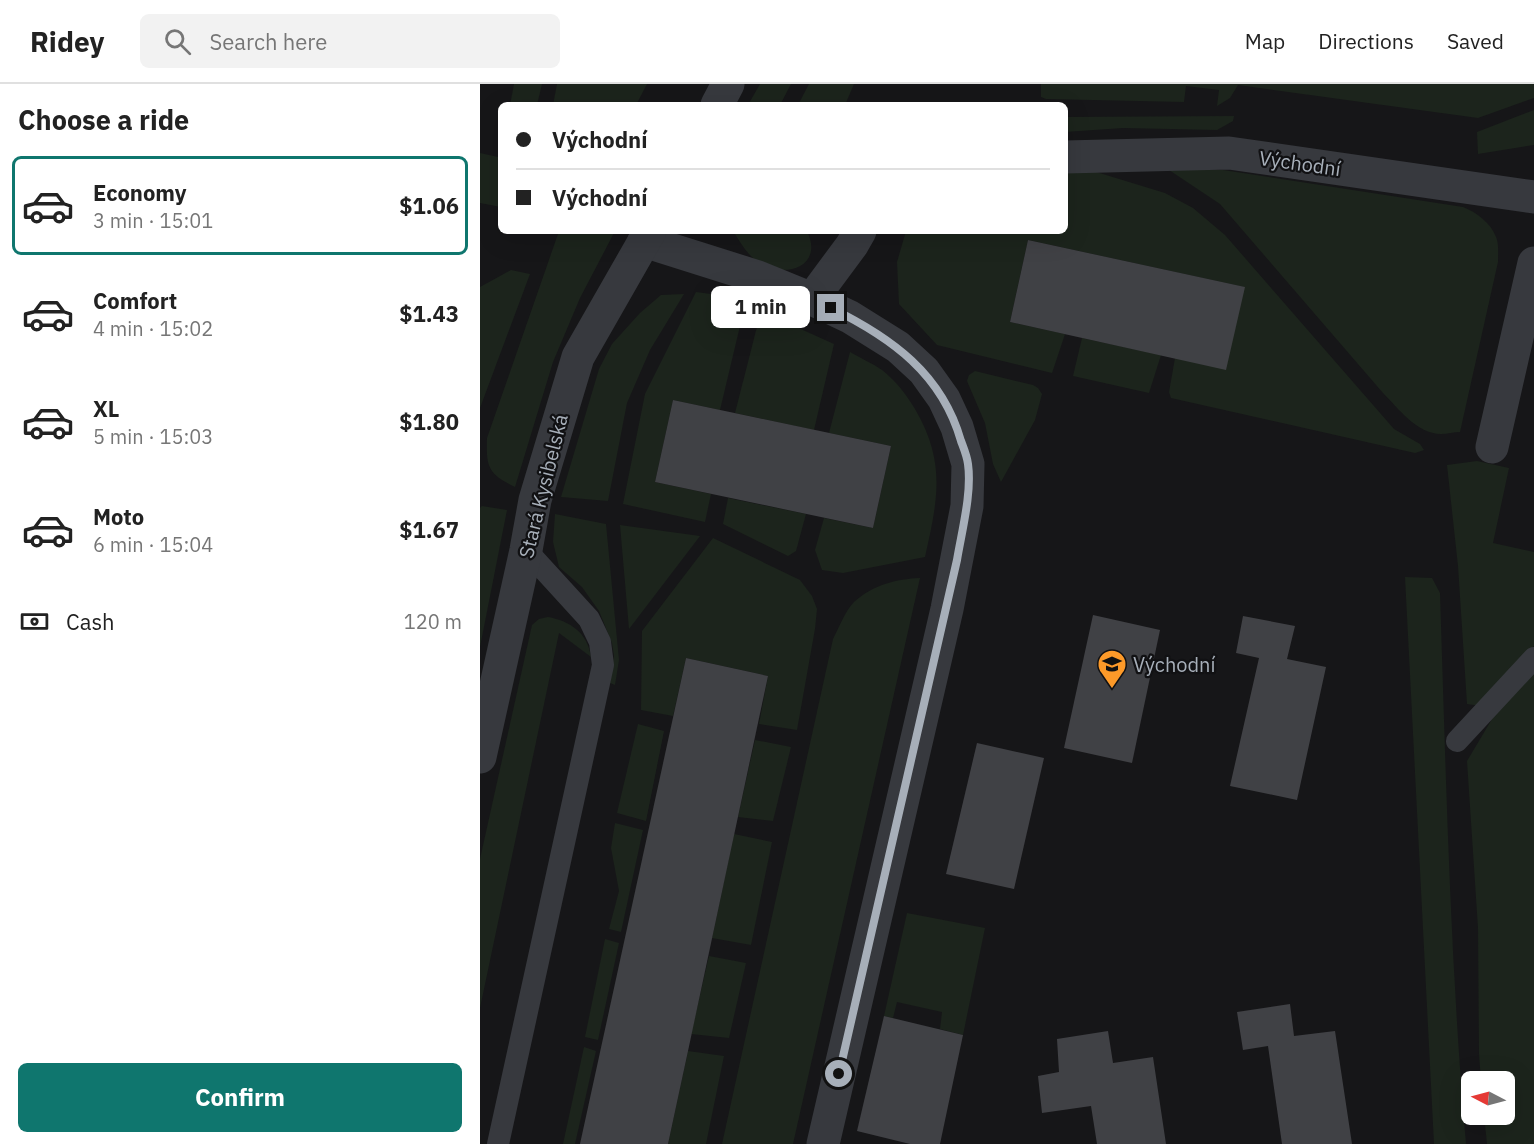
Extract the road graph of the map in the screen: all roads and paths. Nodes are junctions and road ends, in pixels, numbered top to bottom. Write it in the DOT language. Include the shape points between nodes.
graph roads {
  1 [pos="728,84"];
  2 [pos="719,102"];
  3 [pos="1068,158"];
  4 [pos="1534,197"];
  5 [pos="858,234"];
  6 [pos="647,236"];
  7 [pos="1534,263"];
  8 [pos="812,299"];
  9 [pos="1492,447"];
  10 [pos="526,550"];
  11 [pos="1534,658"];
  12 [pos="1458,741"];
  13 [pos="480,757"];
  14 [pos="498,1144"];
  15 [pos="823,1144"];
  1 -- 2 [label="street"];
  3 -- 4 [label="street, Východní" via="1229,153"];
  5 -- 8 [label="street"];
  6 -- 8 [label="street"];
  6 -- 10 [label="street, Stará Kysibelská" via="578,357 546,460"];
  7 -- 9 [label="street"];
  8 -- 15 [label="street" via="898,347 924,371 944,399 968,464 967,506 957,560"];
  10 -- 13 [label="street, Stará Kysibelská"];
  10 -- 14 [label="lane" via="589,619 600,642 603,664"];
  11 -- 12 [label="lane"];
}
